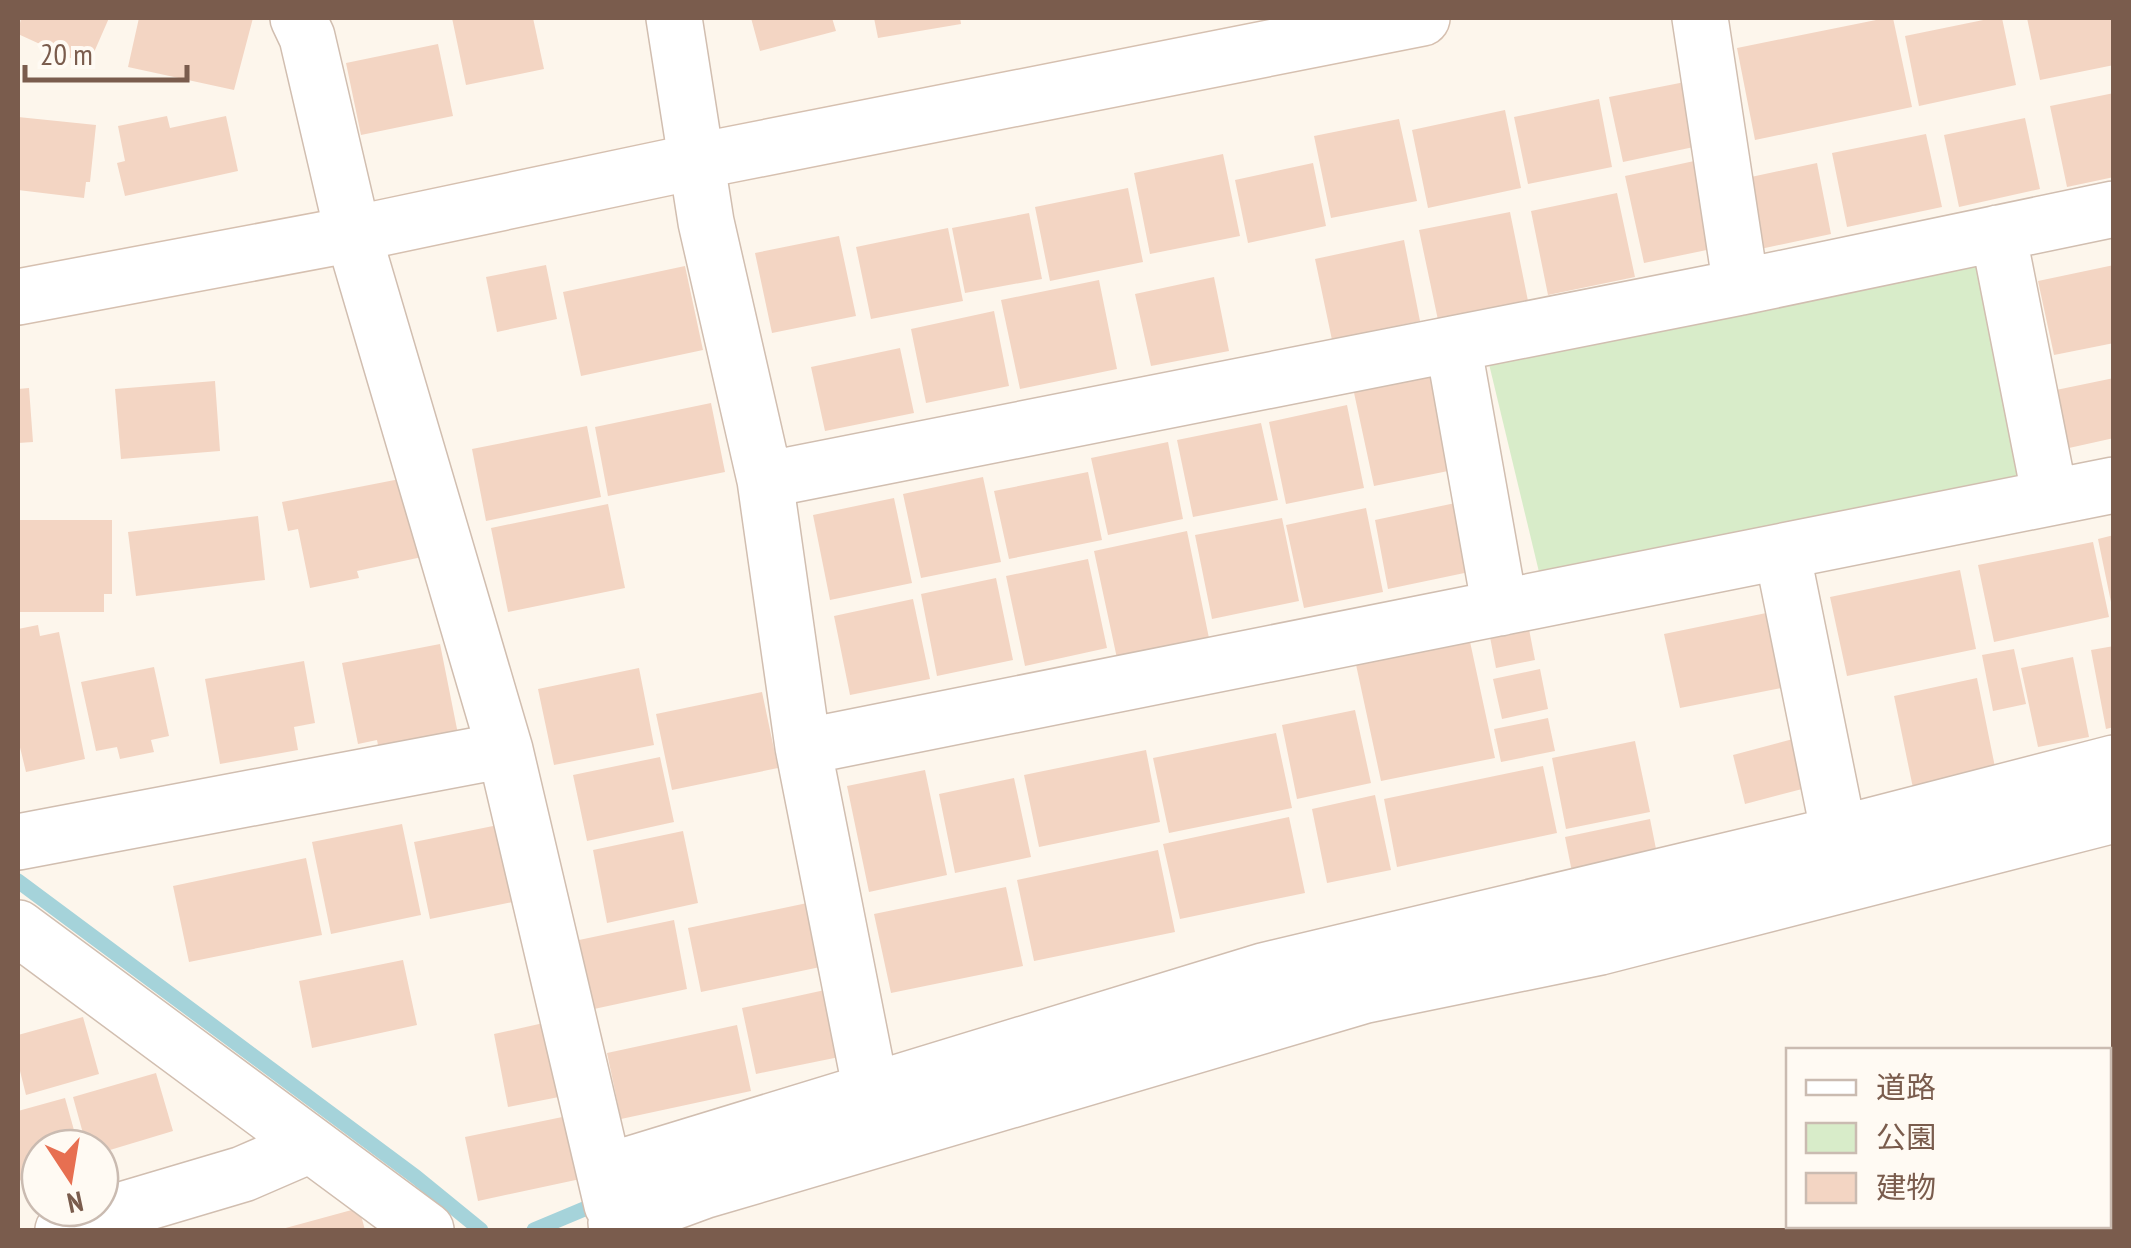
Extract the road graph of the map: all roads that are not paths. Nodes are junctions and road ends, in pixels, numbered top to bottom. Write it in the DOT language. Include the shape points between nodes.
graph roads {
  1 [pos="674,18"];
  2 [pos="1422,18"];
  3 [pos="1700,18"];
  4 [pos="315,24"];
  5 [pos="698,161"];
  6 [pos="2114,209"];
  7 [pos="1998,233"];
  8 [pos="353,234"];
  9 [pos="1741,287"];
  10 [pos="18,297"];
  11 [pos="1453,344"];
  12 [pos="765,480"];
  13 [pos="2114,485"];
  14 [pos="2050,498"];
  15 [pos="1782,552"];
  16 [pos="1500,608"];
  17 [pos="803,747"];
  18 [pos="504,750"];
  19 [pos="2114,763"];
  20 [pos="2114,816"];
  21 [pos="1839,834"];
  22 [pos="18,842"];
  23 [pos="18,928"];
  24 [pos="871,1090"];
  25 [pos="310,1146"];
  26 [pos="611,1204"];
  27 [pos="63,1230"];
  28 [pos="426,1230"];
  1 -- 5 [label="street"];
  2 -- 5 [label="street"];
  3 -- 9 [label="street"];
  4 -- 8 [label="street"];
  5 -- 8 [label="street"];
  5 -- 12 [label="street"];
  6 -- 7 [label="street"];
  7 -- 9 [label="street"];
  7 -- 14 [label="street"];
  8 -- 10 [label="street"];
  8 -- 18 [label="street"];
  9 -- 11 [label="street"];
  11 -- 12 [label="street"];
  11 -- 16 [label="street"];
  12 -- 17 [label="street"];
  13 -- 14 [label="street"];
  14 -- 15 [label="street"];
  15 -- 16 [label="street"];
  15 -- 21 [label="street"];
  16 -- 17 [label="street"];
  17 -- 24 [label="street"];
  18 -- 22 [label="street"];
  18 -- 26 [label="street"];
  19 -- 21 [label="street"];
  20 -- 26 [label="street" via="1600,946 1366,995 703,1191"];
  21 -- 24 [label="street" via="1264,971"];
  23 -- 25 [label="street"];
  24 -- 26 [label="street"];
  25 -- 27 [label="street"];
  25 -- 28 [label="street"];
}
